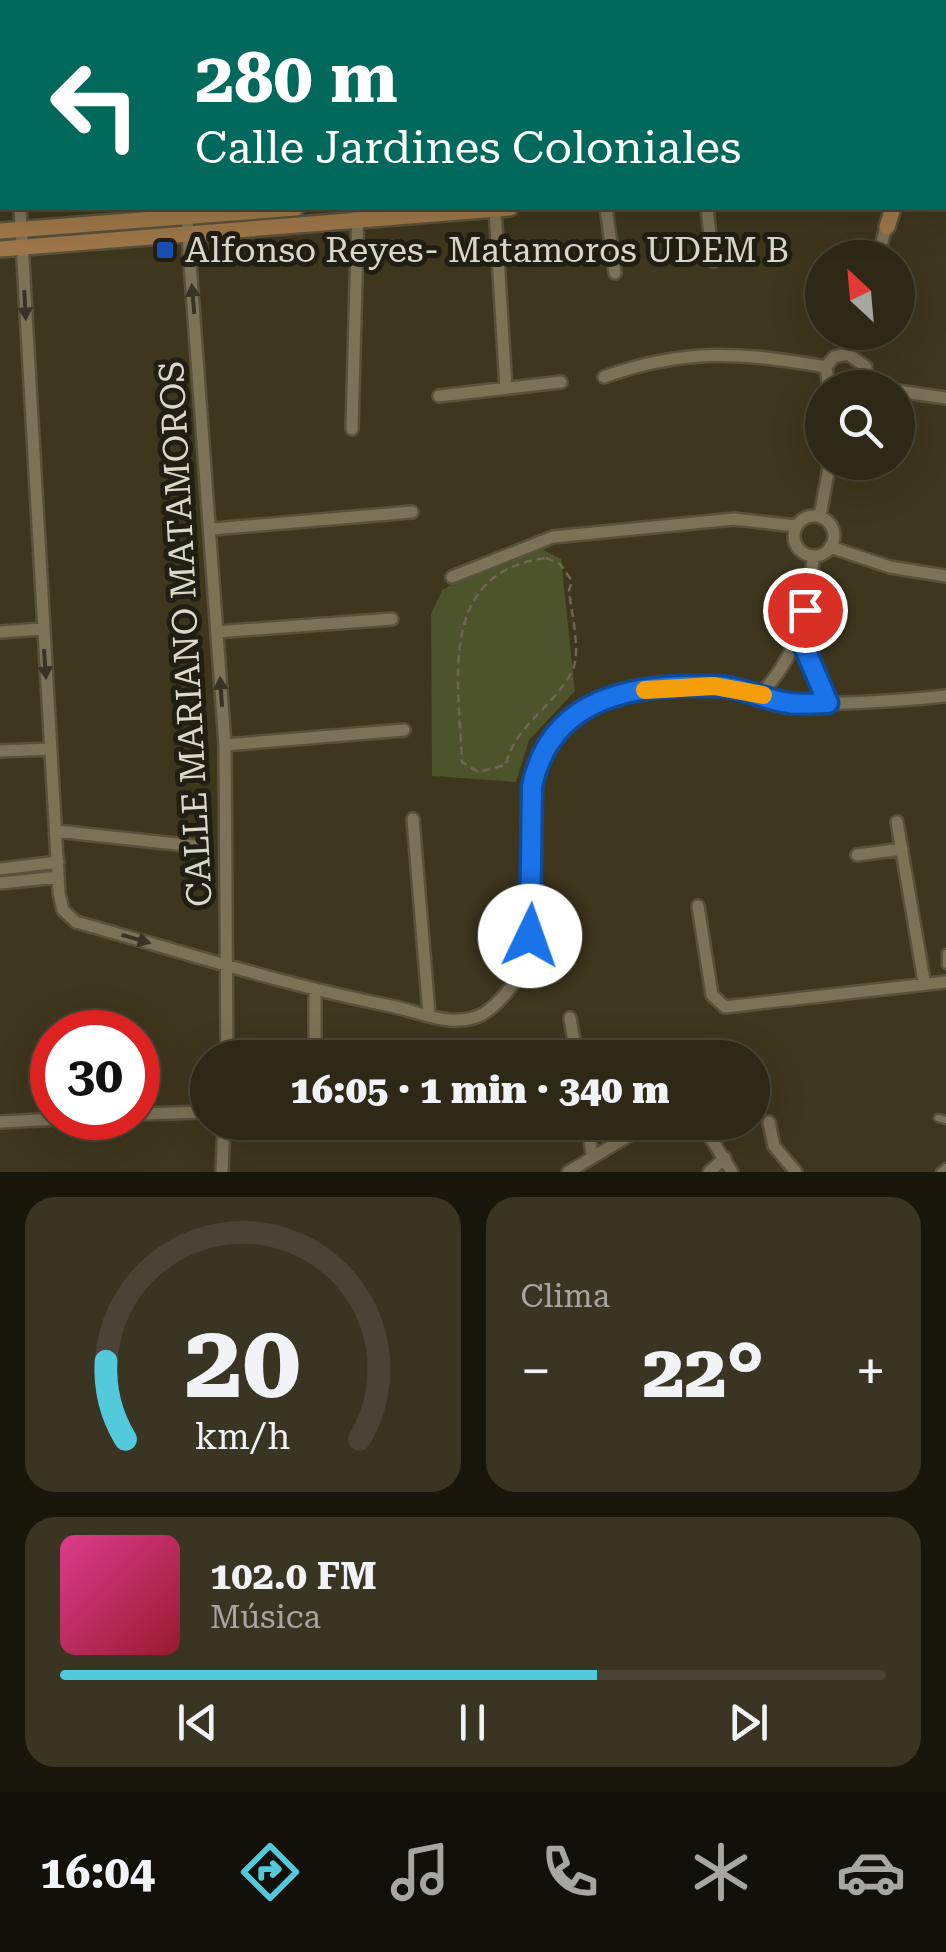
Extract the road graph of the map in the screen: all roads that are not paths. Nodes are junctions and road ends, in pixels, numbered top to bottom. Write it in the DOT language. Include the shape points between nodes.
graph roads {
  1 [pos="20,210"];
  2 [pos="242,210"];
  3 [pos="468,210"];
  4 [pos="495,210"];
  5 [pos="606,210"];
  6 [pos="706,210"];
  7 [pos="887,210"];
  8 [pos="187,212"];
  9 [pos="359,214"];
  10 [pos="887,227"];
  11 [pos="22,229"];
  12 [pos="0,231"];
  13 [pos="188,236"];
  14 [pos="883,240"];
  15 [pos="22,248"];
  16 [pos="0,250"];
  17 [pos="713,260"];
  18 [pos="615,273"];
  19 [pos="849,350"];
  20 [pos="848,354"];
  21 [pos="826,368"];
  22 [pos="866,370"];
  23 [pos="604,377"];
  24 [pos="561,382"];
  25 [pos="506,388"];
  26 [pos="915,393"];
  27 [pos="439,396"];
  28 [pos="946,398"];
  29 [pos="352,429"];
  30 [pos="827,480"];
  31 [pos="412,512"];
  32 [pos="820,516"];
  33 [pos="796,526"];
  34 [pos="213,529"];
  35 [pos="830,547"];
  36 [pos="814,556"];
  37 [pos="946,576"];
  38 [pos="452,577"];
  39 [pos="392,620"];
  40 [pos="43,629"];
  41 [pos="0,632"];
  42 [pos="217,632"];
  43 [pos="800,637"];
  44 [pos="762,694"];
  45 [pos="946,696"];
  46 [pos="828,703"];
  47 [pos="404,730"];
  48 [pos="225,745"];
  49 [pos="51,749"];
  50 [pos="0,752"];
  51 [pos="413,819"];
  52 [pos="897,822"];
  53 [pos="56,832"];
  54 [pos="204,848"];
  55 [pos="902,849"];
  56 [pos="857,855"];
  57 [pos="58,862"];
  58 [pos="0,869"];
  59 [pos="58,877"];
  60 [pos="0,883"];
  61 [pos="698,906"];
  62 [pos="946,953"];
  63 [pos="230,965"];
  64 [pos="946,965"];
  65 [pos="924,982"];
  66 [pos="946,982"];
  67 [pos="316,992"];
  68 [pos="429,1014"];
  69 [pos="570,1018"];
  70 [pos="227,1040"];
  71 [pos="315,1040"];
  72 [pos="573,1040"];
  73 [pos="160,1113"];
  74 [pos="190,1113"];
  75 [pos="30,1120"];
  76 [pos="0,1122"];
  77 [pos="770,1127"];
  78 [pos="223,1140"];
  79 [pos="590,1140"];
  80 [pos="619,1140"];
  81 [pos="712,1140"];
  82 [pos="592,1155"];
  83 [pos="725,1158"];
  84 [pos="222,1172"];
  85 [pos="568,1172"];
  86 [pos="709,1172"];
  87 [pos="732,1172"];
  88 [pos="796,1172"];
  1 -- 11 [label="street"];
  2 -- 8 [label="main road"];
  3 -- 9 [label="main road"];
  4 -- 25 [label="street"];
  5 -- 18 [label="street"];
  6 -- 17 [label="street"];
  7 -- 10 [label="main road"];
  8 -- 11 [label="main road"];
  8 -- 13 [label="street, CALLE MARIANO MATAMOROS"];
  9 -- 13 [label="main road"];
  9 -- 29 [label="street"];
  10 -- 14 [label="street"];
  11 -- 12 [label="main road"];
  11 -- 15 [label="street"];
  13 -- 15 [label="main road"];
  34 -- 13 [label="street, CALLE MARIANO MATAMOROS, one-way"];
  15 -- 16 [label="main road"];
  15 -- 40 [label="street, one-way"];
  19 -- 20 [label="street"];
  20 -- 21 [label="street"];
  20 -- 22 [label="street"];
  21 -- 23 [label="street" via="722,352 635,365"];
  24 -- 25 [label="street"];
  25 -- 27 [label="street"];
  26 -- 28 [label="street"];
  30 -- 32 [label="street"];
  31 -- 34 [label="street"];
  32 -- 33 [label="street"];
  32 -- 35 [label="street" via="833,529"];
  33 -- 36 [label="street" via="794,542"];
  33 -- 38 [label="street" via="734,518 553,537"];
  34 -- 42 [label="street, CALLE MARIANO MATAMOROS"];
  35 -- 36 [label="street"];
  35 -- 37 [label="street"];
  36 -- 43 [label="street"];
  39 -- 42 [label="street"];
  40 -- 41 [label="street"];
  40 -- 49 [label="street, one-way"];
  48 -- 42 [label="street, CALLE MARIANO MATAMOROS, one-way"];
  43 -- 44 [label="street"];
  43 -- 46 [label="street"];
  44 -- 46 [label="street" via="789,704"];
  44 -- 68 [label="street" via="714,686 603,696 562,726 541,756 532,786 530,936 521,964 488,1011 464,1020"];
  45 -- 46 [label="street"];
  47 -- 48 [label="street"];
  48 -- 63 [label="street, CALLE MARIANO MATAMOROS"];
  49 -- 50 [label="street"];
  49 -- 53 [label="street"];
  51 -- 68 [label="street"];
  52 -- 55 [label="street"];
  53 -- 54 [label="street"];
  53 -- 57 [label="street"];
  55 -- 56 [label="street"];
  55 -- 65 [label="street"];
  57 -- 58 [label="street"];
  57 -- 59 [label="street"];
  59 -- 60 [label="street"];
  59 -- 63 [label="street, one-way" via="63,910 76,922"];
  61 -- 65 [label="street" via="712,995 726,1007"];
  62 -- 64 [label="lane"];
  63 -- 67 [label="street"];
  63 -- 70 [label="street, CALLE MARIANO MATAMOROS"];
  65 -- 66 [label="street"];
  67 -- 68 [label="street"];
  67 -- 71 [label="street"];
  69 -- 72 [label="street"];
  73 -- 74 [label="street"];
  75 -- 76 [label="street"];
  77 -- 88 [label="street" via="774,1146"];
  78 -- 84 [label="street"];
  79 -- 82 [label="street"];
  80 -- 82 [label="street"];
  81 -- 83 [label="street"];
  82 -- 85 [label="street"];
  83 -- 86 [label="street"];
  83 -- 87 [label="street"];
}
